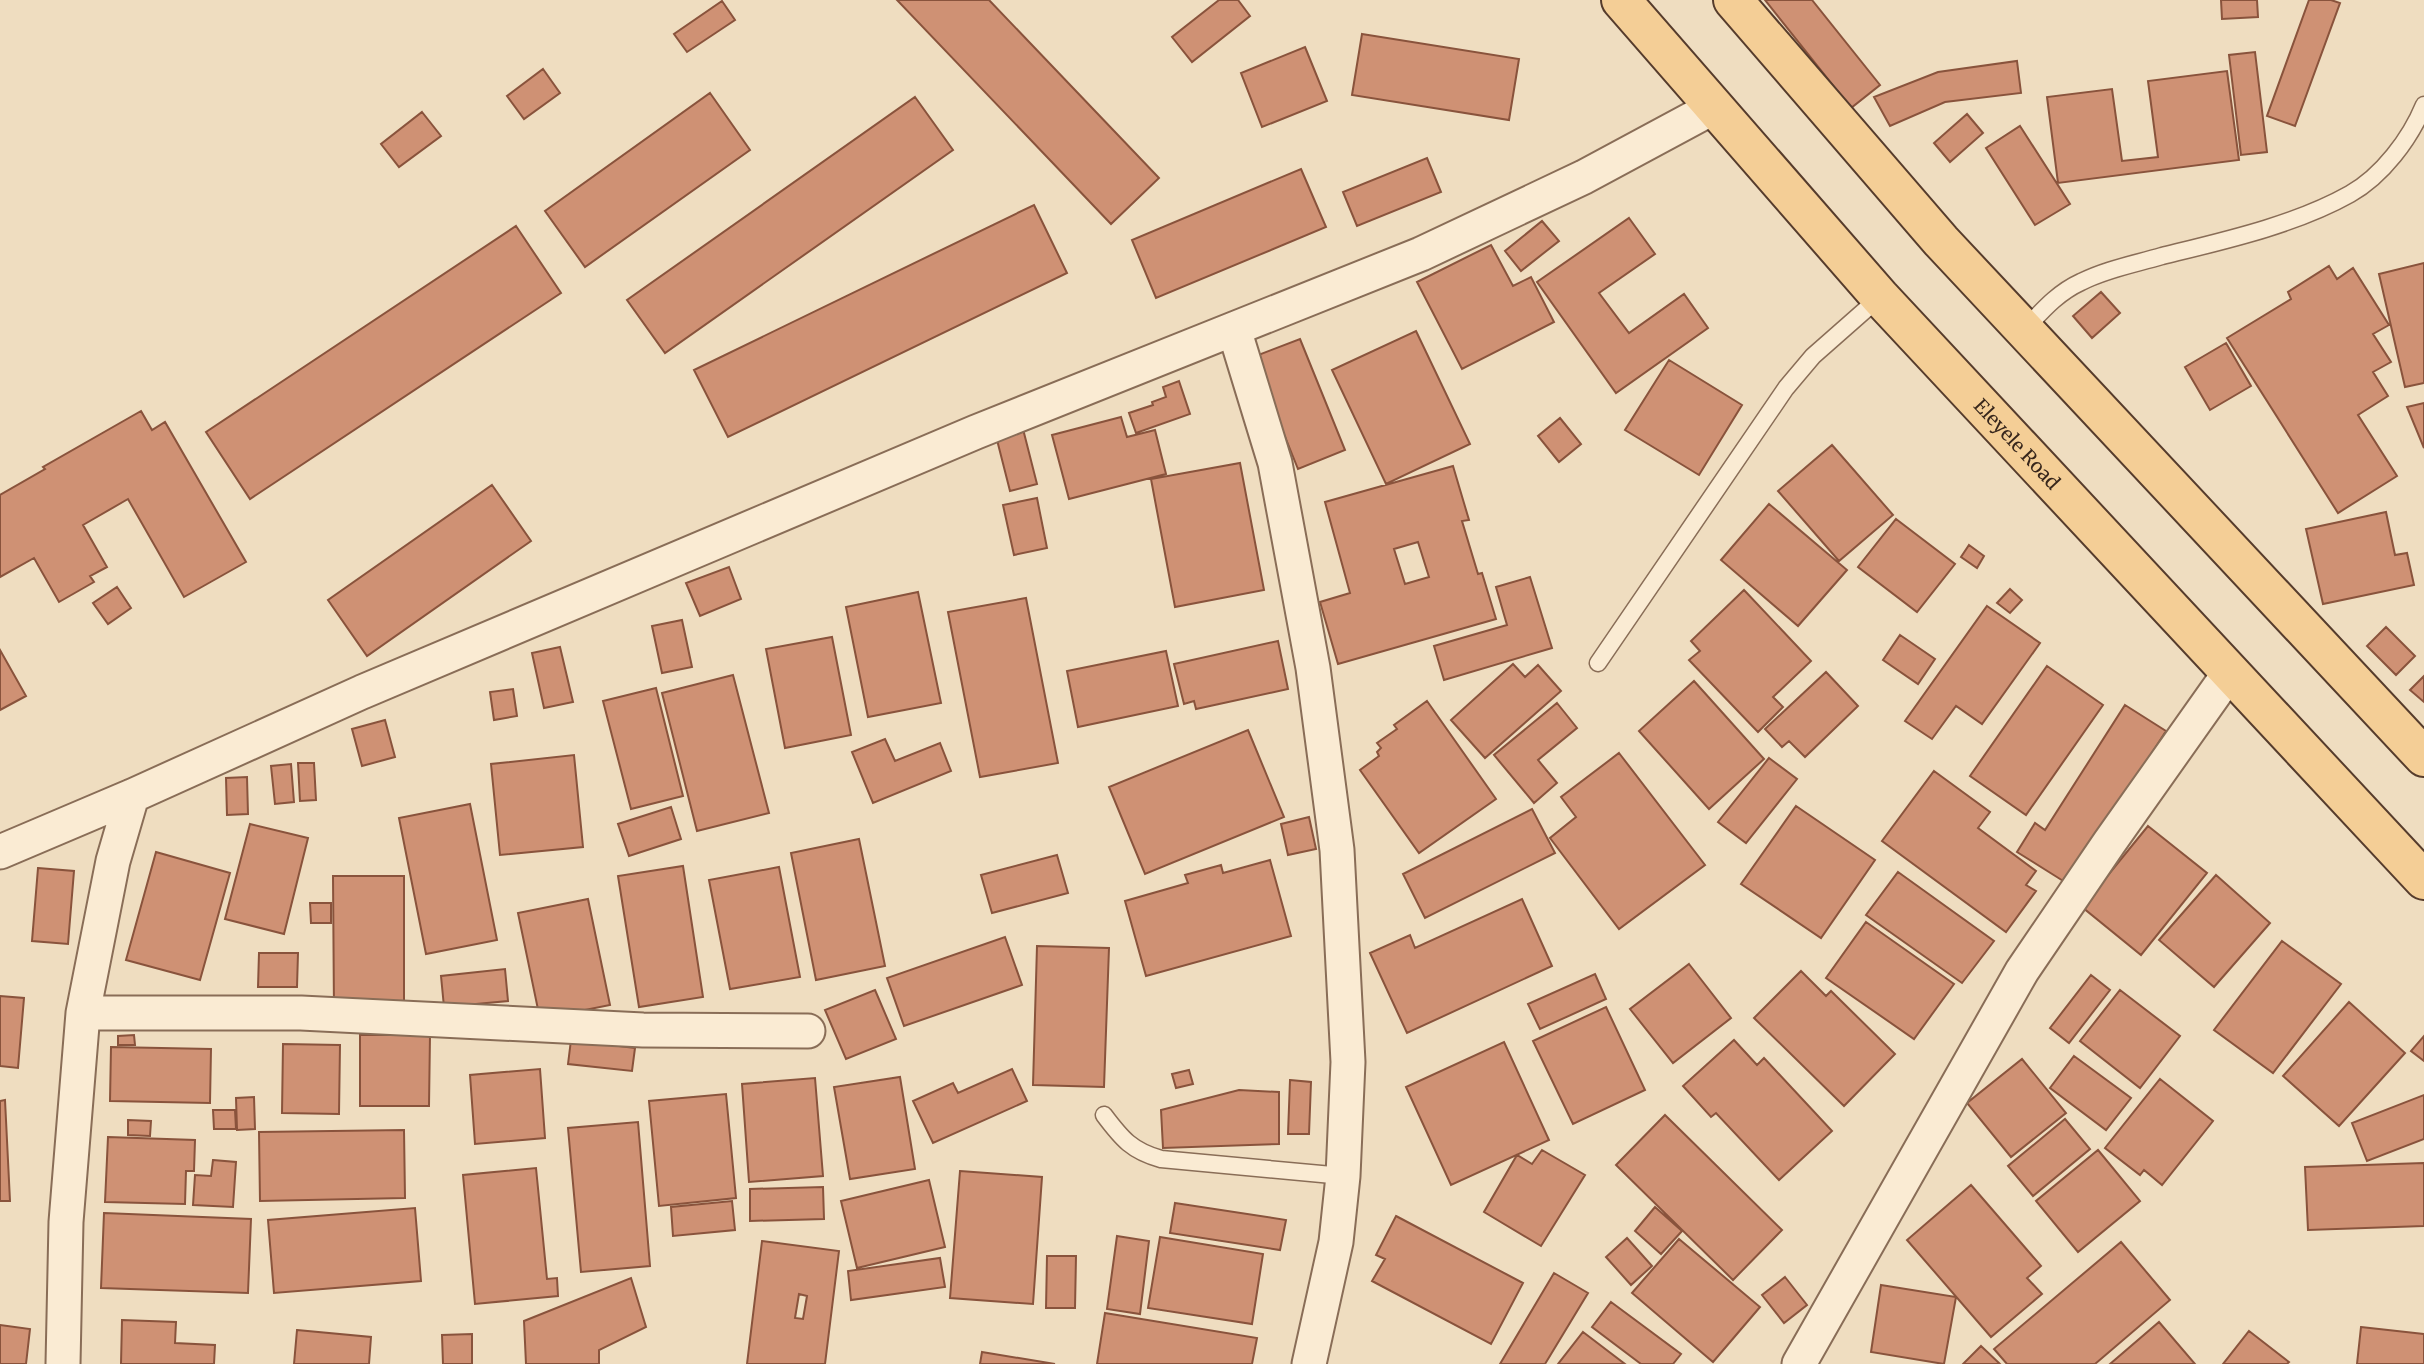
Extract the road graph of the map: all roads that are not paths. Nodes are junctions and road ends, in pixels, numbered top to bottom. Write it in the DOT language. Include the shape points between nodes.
graph roads {
  1 [pos="1621,0"];
  2 [pos="1733,0"];
  3 [pos="2424,105"];
  4 [pos="1716,106"];
  5 [pos="1880,297"];
  6 [pos="1234,329"];
  7 [pos="2024,330"];
  8 [pos="1598,663"];
  9 [pos="2230,672"];
  10 [pos="2424,757"];
  11 [pos="132,796"];
  12 [pos="0,852"];
  13 [pos="2424,880"];
  14 [pos="83,1013"];
  15 [pos="808,1031"];
  16 [pos="1104,1115"];
  17 [pos="1343,1176"];
  18 [pos="63,1364"];
  19 [pos="1309,1364"];
  20 [pos="1800,1364"];
  1 -- 4 [label="main road, Eleyele Road"];
  2 -- 7 [label="main road"];
  3 -- 7 [label="lane" via="2397,150 2351,194 2243,236 2080,282 2055,297"];
  4 -- 5 [label="main road, Eleyele Road"];
  4 -- 6 [label="street" via="1584,177 1421,254"];
  5 -- 8 [label="lane" via="1813,356 1786,388"];
  5 -- 9 [label="main road, Eleyele Road"];
  6 -- 11 [label="street" via="976,432 362,692"];
  6 -- 17 [label="street" via="1276,464 1313,668 1334,824 1348,1062"];
  7 -- 10 [label="main road"];
  9 -- 13 [label="main road, Eleyele Road"];
  9 -- 20 [label="street" via="2021,971"];
  11 -- 12 [label="street"];
  11 -- 14 [label="street" via="113,861"];
  14 -- 15 [label="street" via="301,1013 643,1030"];
  14 -- 18 [label="street" via="66,1222"];
  16 -- 17 [label="lane" via="1128,1145 1161,1159"];
  17 -- 19 [label="street" via="1336,1242"];
}
